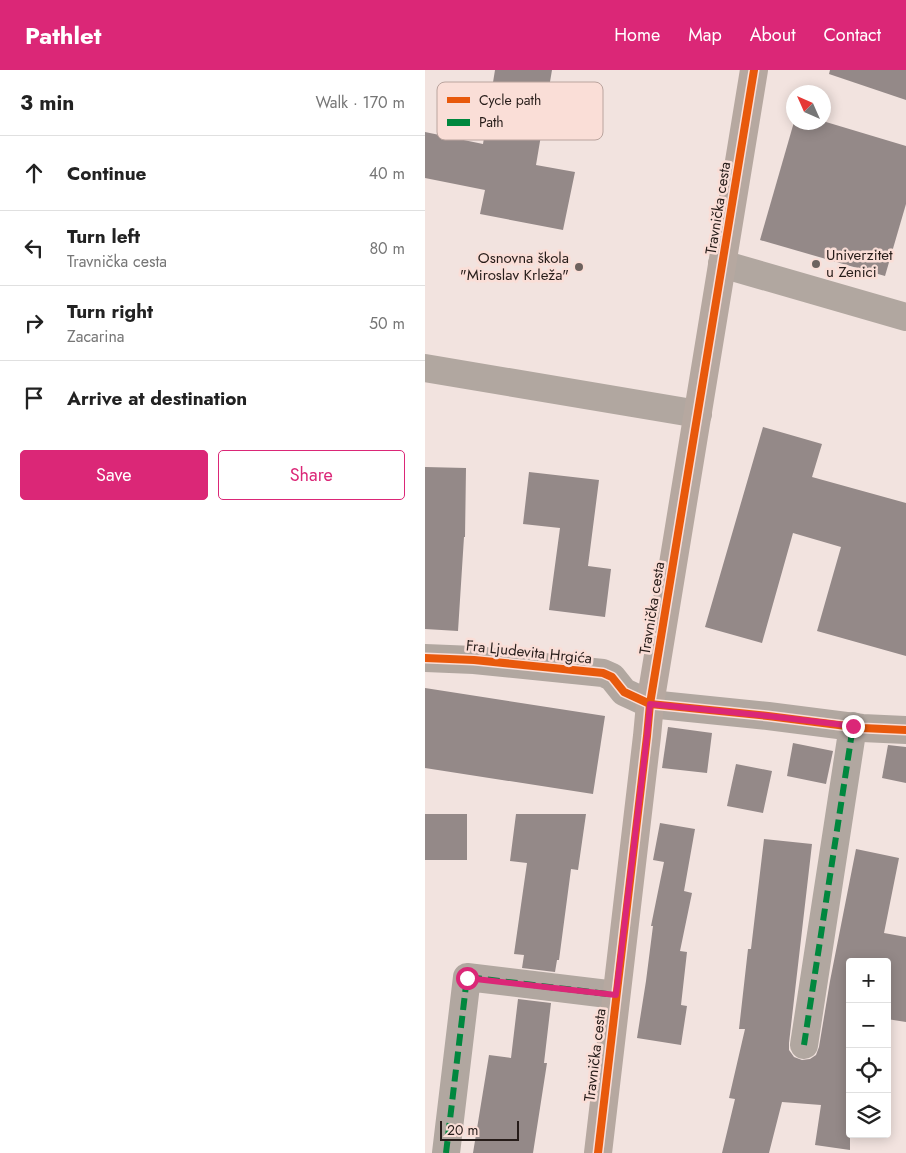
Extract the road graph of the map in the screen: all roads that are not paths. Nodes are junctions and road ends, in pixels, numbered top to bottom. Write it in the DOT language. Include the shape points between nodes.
graph roads {
  1 [pos="754,70"];
  2 [pos="722,264"];
  3 [pos="906,317"];
  4 [pos="425,368"];
  5 [pos="698,414"];
  6 [pos="425,658"];
  7 [pos="650,704"];
  8 [pos="853,726"];
  9 [pos="906,730"];
  10 [pos="616,995"];
  11 [pos="804,1045"];
  12 [pos="446,1153"];
  13 [pos="597,1153"];
  1 -- 2 [label="main road, Travnička cesta"];
  2 -- 3 [label="street"];
  2 -- 5 [label="main road, Travnička cesta"];
  4 -- 5 [label="street"];
  5 -- 7 [label="main road, Travnička cesta"];
  6 -- 7 [label="street, Fra Ljudevita Hrgića" via="603,673 624,692"];
  7 -- 8 [label="street, Fra Ljudevita Hrgića"];
  7 -- 10 [label="main road, Travnička cesta"];
  8 -- 9 [label="street, Fra Ljudevita Hrgića"];
  8 -- 11 [label="street"];
  10 -- 12 [label="street" via="467,978"];
  10 -- 13 [label="main road, Travnička cesta"];
}
